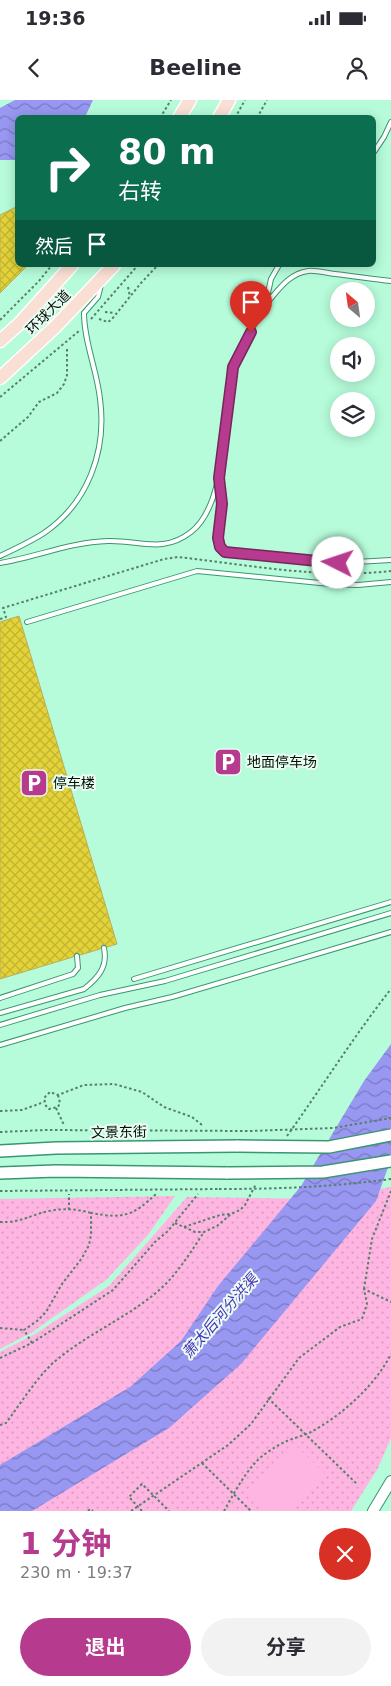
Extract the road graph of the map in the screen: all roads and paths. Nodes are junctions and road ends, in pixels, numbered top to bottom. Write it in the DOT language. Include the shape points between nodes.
graph roads {
  1 [pos="170,100"];
  2 [pos="190,100"];
  3 [pos="229,100"];
  4 [pos="245,100"];
  5 [pos="267,100"];
  6 [pos="162,115"];
  7 [pos="181,115"];
  8 [pos="221,115"];
  9 [pos="237,115"];
  10 [pos="259,115"];
  11 [pos="391,122"];
  12 [pos="376,149"];
  13 [pos="50,267"];
  14 [pos="70,267"];
  15 [pos="112,267"];
  16 [pos="136,267"];
  17 [pos="156,267"];
  18 [pos="278,267"];
  19 [pos="104,277"];
  20 [pos="391,281"];
  21 [pos="128,288"];
  22 [pos="130,297"];
  23 [pos="266,304"];
  24 [pos="105,312"];
  25 [pos="116,313"];
  26 [pos="99,319"];
  27 [pos="0,320"];
  28 [pos="84,327"];
  29 [pos="0,341"];
  30 [pos="67,350"];
  31 [pos="0,378"];
  32 [pos="0,397"];
  33 [pos="0,441"];
  34 [pos="219,478"];
  35 [pos="0,556"];
  36 [pos="391,560"];
  37 [pos="0,562"];
  38 [pos="391,582"];
  39 [pos="78,586"];
  40 [pos="0,619"];
  41 [pos="27,622"];
  42 [pos="391,902"];
  43 [pos="391,913"];
  44 [pos="391,932"];
  45 [pos="104,948"];
  46 [pos="78,956"];
  47 [pos="134,979"];
  48 [pos="391,989"];
  49 [pos="0,998"];
  50 [pos="0,1013"];
  51 [pos="0,1025"];
  52 [pos="0,1045"];
  53 [pos="58,1094"];
  54 [pos="44,1102"];
  55 [pos="56,1108"];
  56 [pos="0,1111"];
  57 [pos="391,1118"];
  58 [pos="64,1125"];
  59 [pos="202,1125"];
  60 [pos="0,1132"];
  61 [pos="391,1135"];
  62 [pos="286,1138"];
  63 [pos="0,1151"];
  64 [pos="391,1161"];
  65 [pos="0,1174"];
  66 [pos="391,1179"];
  67 [pos="257,1182"];
  68 [pos="0,1191"];
  69 [pos="391,1191"];
  70 [pos="69,1194"];
  71 [pos="157,1194"];
  72 [pos="198,1194"];
  73 [pos="69,1210"];
  74 [pos="92,1213"];
  75 [pos="231,1214"];
  76 [pos="0,1223"];
  77 [pos="175,1223"];
  78 [pos="184,1227"];
  79 [pos="204,1232"];
  80 [pos="364,1289"];
  81 [pos="391,1302"];
  82 [pos="0,1328"];
  83 [pos="24,1330"];
  84 [pos="32,1343"];
  85 [pos="391,1354"];
  86 [pos="1,1358"];
  87 [pos="0,1363"];
  88 [pos="268,1398"];
  89 [pos="0,1425"];
  90 [pos="306,1434"];
  91 [pos="202,1463"];
  92 [pos="391,1481"];
  93 [pos="357,1484"];
  94 [pos="234,1494"];
  95 [pos="154,1496"];
  96 [pos="138,1507"];
  97 [pos="88,1511"];
  98 [pos="92,1511"];
  99 [pos="131,1511"];
  100 [pos="142,1511"];
  101 [pos="169,1511"];
  102 [pos="224,1511"];
  103 [pos="251,1511"];
  104 [pos="373,1511"];
  1 -- 6 [label="path"];
  2 -- 7 [label="main road"];
  3 -- 8 [label="main road"];
  4 -- 9 [label="path"];
  5 -- 10 [label="path"];
  11 -- 12 [label="lane"];
  13 -- 27 [label="path"];
  14 -- 29 [label="main road, 环球大道"];
  15 -- 19 [label="main road, 环球大道"];
  16 -- 28 [label="path"];
  17 -- 22 [label="path"];
  18 -- 23 [label="lane" via="271,279"];
  19 -- 28 [label="lane" via="98,297 84,313"];
  19 -- 31 [label="main road, 环球大道"];
  20 -- 23 [label="lane" via="310,270 291,277"];
  21 -- 22 [label="path"];
  22 -- 25 [label="path"];
  23 -- 34 [label="lane" via="233,367"];
  24 -- 25 [label="path"];
  25 -- 26 [label="path" via="108,322"];
  28 -- 32 [label="path"];
  28 -- 35 [label="lane" via="97,380 102,426 100,450 89,480 78,500 62,518 44,533"];
  30 -- 33 [label="path" via="64,384 57,393 38,402 28,417"];
  34 -- 36 [label="lane" via="222,504 218,538 225,552 338,563"];
  34 -- 37 [label="lane" via="204,519 194,531 171,544 110,540 71,544 19,560"];
  38 -- 41 [label="lane" via="330,584 197,571"];
  39 -- 40 [label="path" via="3,608 6,617"];
  42 -- 47 [label="lane"];
  43 -- 51 [label="lane" via="165,981 100,995"];
  44 -- 52 [label="lane"];
  45 -- 50 [label="lane" via="106,957 100,974 84,989"];
  46 -- 49 [label="lane" via="78,968 73,974"];
  48 -- 62 [label="path"];
  53 -- 54 [label="path" via="46,1094"];
  53 -- 55 [label="path" via="60,1103"];
  53 -- 59 [label="path" via="84,1085 114,1084 142,1092 164,1107 192,1117"];
  54 -- 55 [label="path" via="50,1109"];
  54 -- 56 [label="path" via="22,1110"];
  55 -- 58 [label="path"];
  57 -- 60 [label="path, bridge" via="333,1128 250,1131"];
  61 -- 63 [label="main road, 文景东街, bridge" via="329,1147"];
  64 -- 65 [label="main road, bridge" via="323,1172 56,1171"];
  66 -- 68 [label="path, bridge" via="302,1188"];
  67 -- 75 [label="path" via="245,1205"];
  69 -- 80 [label="path" via="372,1239"];
  70 -- 73 [label="path"];
  71 -- 74 [label="path" via="127,1215"];
  72 -- 77 [label="path"];
  73 -- 74 [label="path"];
  73 -- 76 [label="path" via="49,1211 13,1223"];
  74 -- 83 [label="path" via="89,1245 82,1258 46,1312"];
  75 -- 78 [label="path"];
  75 -- 79 [label="path"];
  77 -- 78 [label="path"];
  77 -- 84 [label="path" via="113,1290"];
  78 -- 79 [label="path"];
  79 -- 89 [label="path" via="185,1261 157,1292 53,1364 6,1423"];
  80 -- 81 [label="path"];
  80 -- 88 [label="path" via="366,1304 362,1319 340,1327 299,1358"];
  82 -- 83 [label="path"];
  83 -- 84 [label="path"];
  84 -- 86 [label="path"];
  85 -- 90 [label="path" via="360,1396 325,1424"];
  86 -- 87 [label="path"];
  88 -- 90 [label="path"];
  88 -- 91 [label="path" via="251,1424"];
  90 -- 93 [label="path"];
  90 -- 94 [label="path" via="288,1440 255,1462"];
  91 -- 94 [label="path"];
  91 -- 95 [label="path"];
  92 -- 104 [label="street"];
  94 -- 102 [label="path"];
  94 -- 103 [label="path"];
  95 -- 96 [label="path"];
  95 -- 96 [label="path" via="142,1484 129,1497"];
  95 -- 101 [label="path"];
  96 -- 99 [label="path"];
  96 -- 100 [label="path"];
  97 -- 98 [label="path" via="90,1508"];
}
